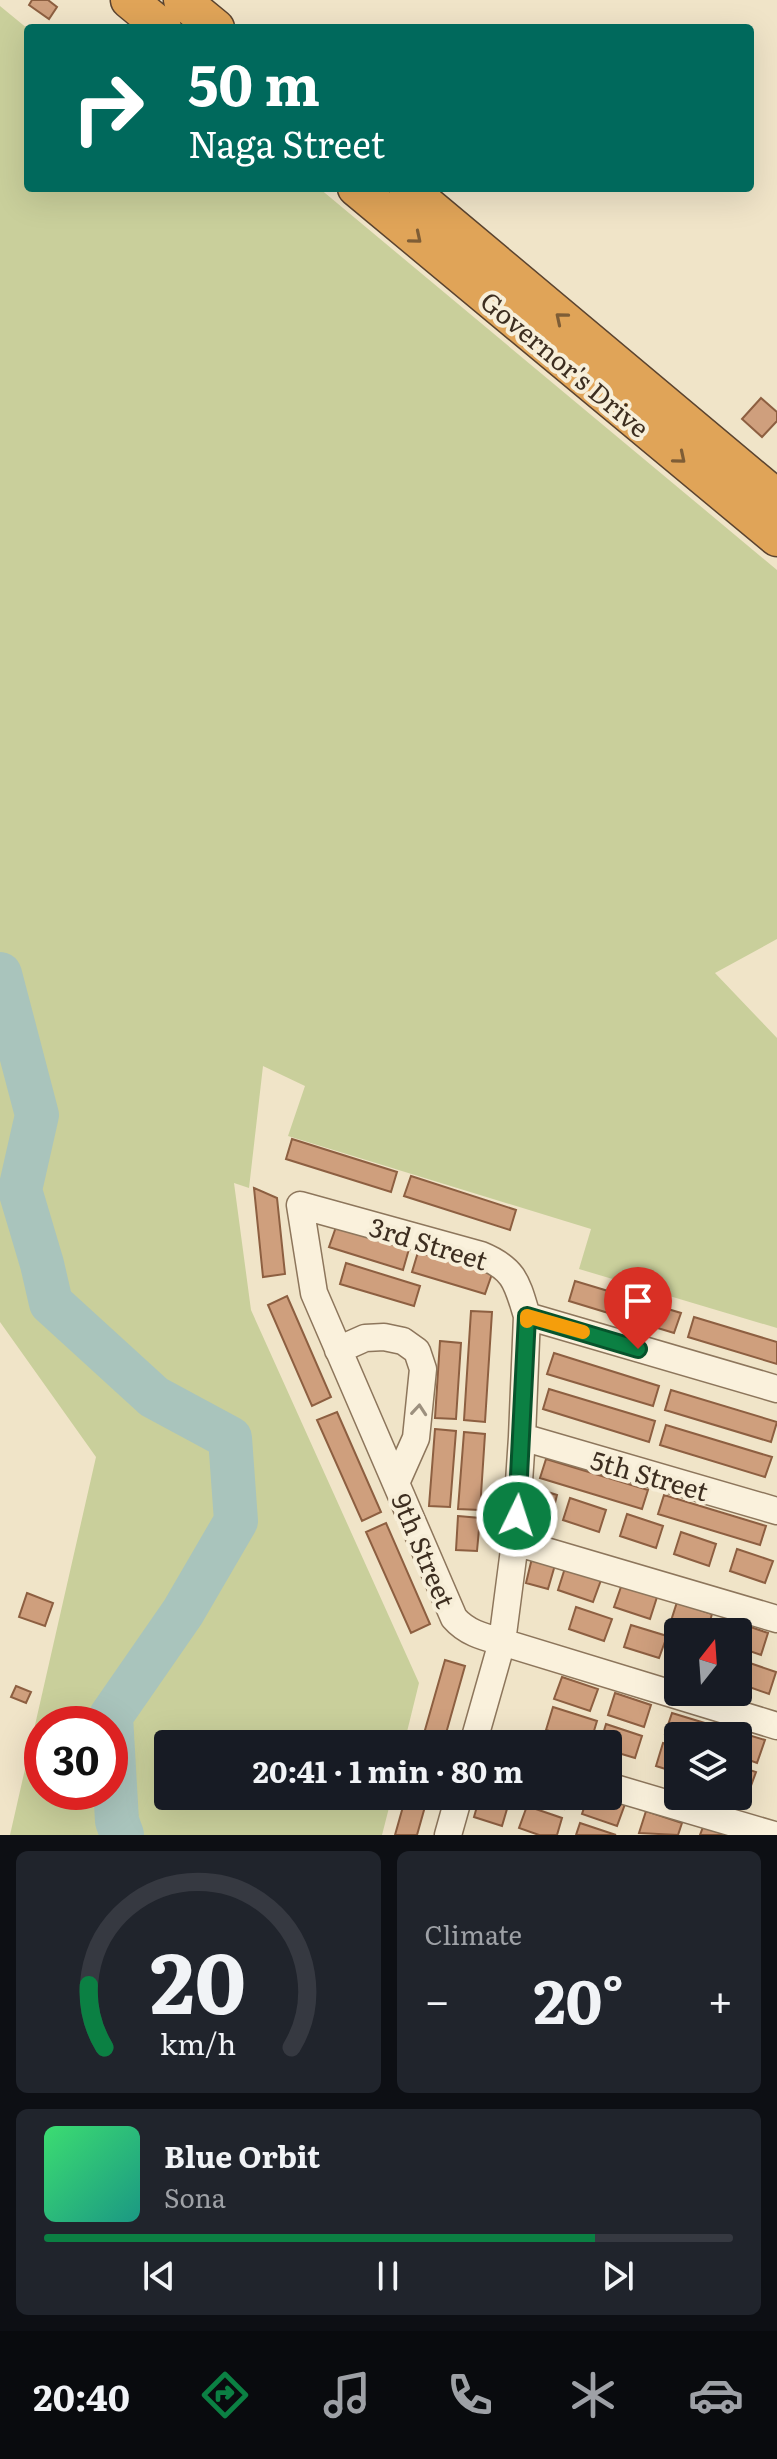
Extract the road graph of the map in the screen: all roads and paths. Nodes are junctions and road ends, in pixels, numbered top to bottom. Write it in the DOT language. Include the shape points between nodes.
graph roads {
  1 [pos="129,0"];
  2 [pos="182,0"];
  3 [pos="202,0"];
  4 [pos="158,24"];
  5 [pos="211,24"];
  6 [pos="223,24"];
  7 [pos="361,192"];
  8 [pos="412,192"];
  9 [pos="777,498"];
  10 [pos="777,538"];
  11 [pos="300,1205"];
  12 [pos="527,1316"];
  13 [pos="338,1350"];
  14 [pos="777,1389"];
  15 [pos="522,1437"];
  16 [pos="396,1483"];
  17 [pos="777,1511"];
  18 [pos="515,1542"];
  19 [pos="777,1619"];
  20 [pos="502,1642"];
  21 [pos="777,1726"];
  22 [pos="477,1730"];
  23 [pos="622,1790"];
  24 [pos="455,1810"];
  25 [pos="448,1835"];
  26 [pos="774,1835"];
  1 -- 4 [label="highway"];
  2 -- 5 [label="highway"];
  3 -- 6 [label="highway"];
  7 -- 10 [label="highway, Governor's Drive, one-way"];
  9 -- 8 [label="highway, Governor's Drive, one-way"];
  11 -- 12 [label="street, 3rd Street" via="500,1263 513,1278"];
  11 -- 13 [label="street, 9th Street" via="314,1293"];
  12 -- 14 [label="street"];
  12 -- 15 [label="street"];
  13 -- 16 [label="street, 9th Street"];
  16 -- 13 [label="street, one-way" via="416,1438 423,1369 417,1351 384,1337 365,1338"];
  15 -- 17 [label="street, 5th Street"];
  15 -- 18 [label="street"];
  16 -- 20 [label="street, 9th Street" via="454,1618 473,1633"];
  18 -- 19 [label="street"];
  18 -- 20 [label="street"];
  20 -- 21 [label="street, 9th Street"];
  20 -- 22 [label="street"];
  23 -- 26 [label="street"];
  24 -- 25 [label="street"];
}
